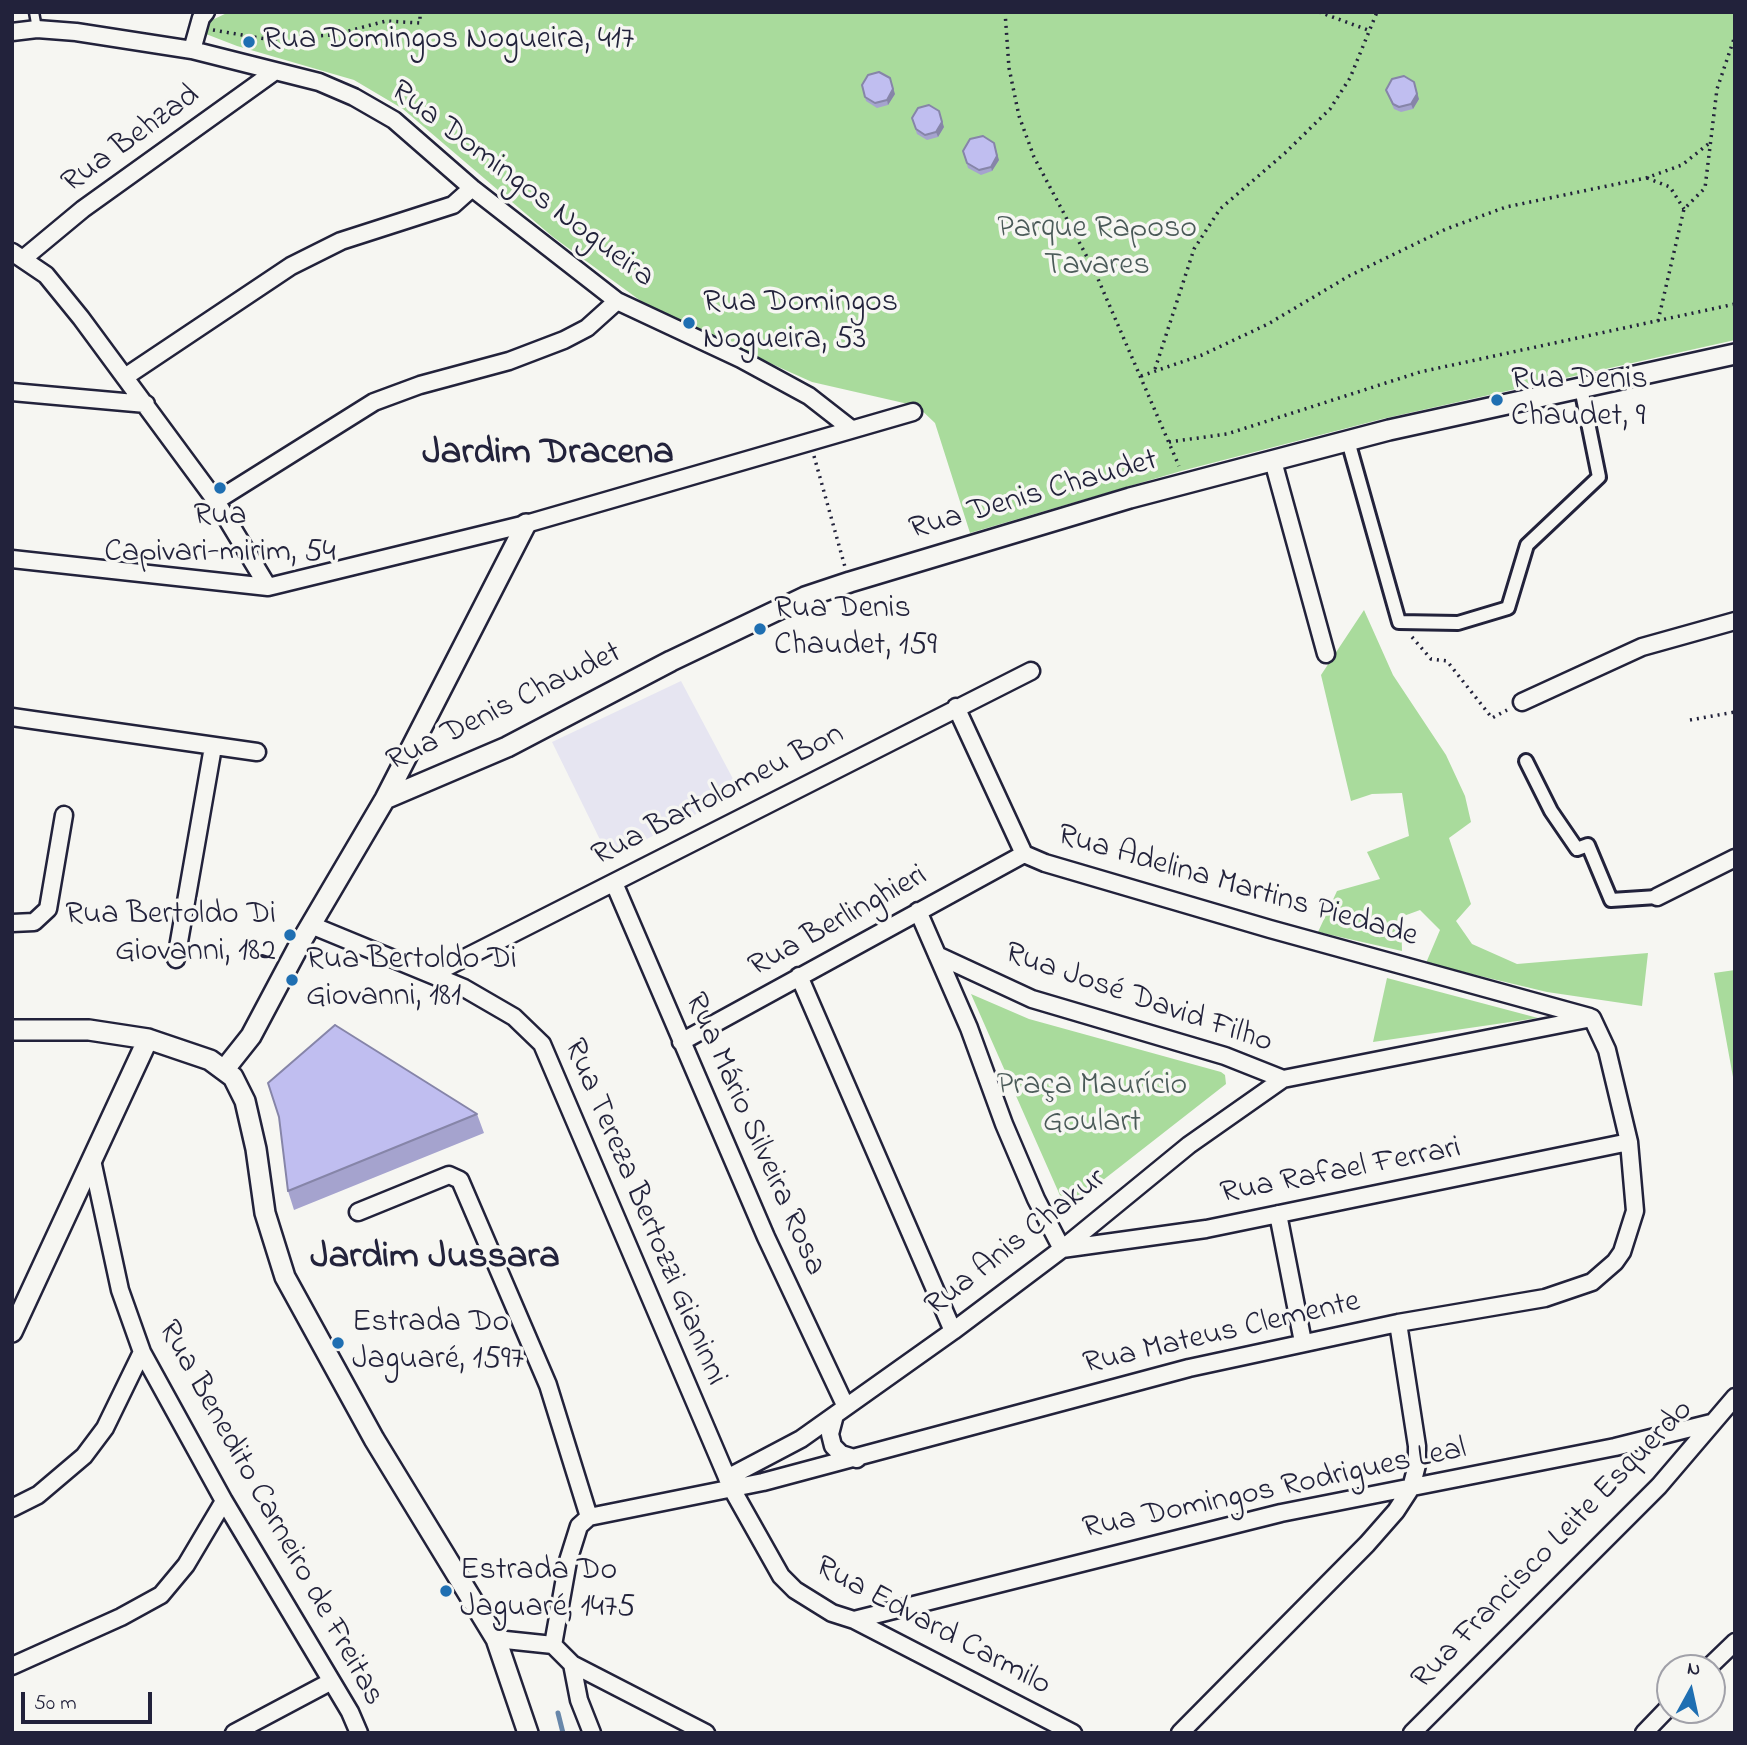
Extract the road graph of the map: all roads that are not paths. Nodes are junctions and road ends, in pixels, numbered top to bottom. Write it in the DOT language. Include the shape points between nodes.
graph roads {
  1 [pos="34,12"];
  2 [pos="206,12"];
  3 [pos="37,29"];
  4 [pos="12,32"];
  5 [pos="192,50"];
  6 [pos="274,72"];
  7 [pos="472,188"];
  8 [pos="18,255"];
  9 [pos="617,301"];
  10 [pos="1735,354"];
  11 [pos="125,377"];
  12 [pos="1581,388"];
  13 [pos="12,392"];
  14 [pos="146,404"];
  15 [pos="913,412"];
  16 [pos="849,428"];
  17 [pos="1348,441"];
  18 [pos="1273,461"];
  19 [pos="216,501"];
  20 [pos="526,524"];
  21 [pos="12,559"];
  22 [pos="268,587"];
  23 [pos="1735,621"];
  24 [pos="1326,654"];
  25 [pos="1031,671"];
  26 [pos="1522,702"];
  27 [pos="956,707"];
  28 [pos="12,717"];
  29 [pos="213,747"];
  30 [pos="257,752"];
  31 [pos="1526,761"];
  32 [pos="385,799"];
  33 [pos="64,815"];
  34 [pos="1024,854"];
  35 [pos="1734,859"];
  36 [pos="614,883"];
  37 [pos="1657,897"];
  38 [pos="918,911"];
  39 [pos="12,923"];
  40 [pos="311,925"];
  41 [pos="937,955"];
  42 [pos="176,959"];
  43 [pos="433,974"];
  44 [pos="799,976"];
  45 [pos="1592,1018"];
  46 [pos="12,1030"];
  47 [pos="148,1039"];
  48 [pos="681,1042"];
  49 [pos="224,1070"];
  50 [pos="1283,1079"];
  51 [pos="1629,1142"];
  52 [pos="92,1160"];
  53 [pos="358,1212"];
  54 [pos="1278,1214"];
  55 [pos="1062,1249"];
  56 [pos="1398,1323"];
  57 [pos="953,1331"];
  58 [pos="12,1332"];
  59 [pos="1304,1342"];
  60 [pos="142,1352"];
  61 [pos="1735,1397"];
  62 [pos="840,1411"];
  63 [pos="1711,1423"];
  64 [pos="858,1459"];
  65 [pos="729,1484"];
  66 [pos="1411,1488"];
  67 [pos="225,1501"];
  68 [pos="12,1508"];
  69 [pos="589,1517"];
  70 [pos="853,1620"];
  71 [pos="496,1639"];
  72 [pos="553,1645"];
  73 [pos="572,1664"];
  74 [pos="12,1666"];
  75 [pos="330,1682"];
  76 [pos="234,1733"];
  77 [pos="359,1733"];
  78 [pos="528,1733"];
  79 [pos="592,1733"];
  80 [pos="706,1733"];
  81 [pos="1073,1733"];
  82 [pos="1180,1733"];
  83 [pos="1412,1733"];
  1 -- 3 [label="lane"];
  2 -- 5 [label="street"];
  3 -- 4 [label="street, Rua Domingos Nogueira"];
  3 -- 5 [label="street, Rua Domingos Nogueira"];
  5 -- 6 [label="street, Rua Domingos Nogueira"];
  6 -- 7 [label="street, Rua Domingos Nogueira" via="331,87 394,120"];
  6 -- 8 [label="street, Rua Behzad"];
  7 -- 9 [label="street, Rua Domingos Nogueira"];
  7 -- 11 [label="street" via="453,205 341,241 291,265"];
  8 -- 11 [label="street" via="46,275"];
  9 -- 16 [label="street, Rua Domingos Nogueira" via="809,396"];
  9 -- 19 [label="street" via="587,328 564,340 374,402"];
  10 -- 12 [label="street, Rua Denis Chaudet"];
  11 -- 14 [label="street"];
  12 -- 17 [label="street, Rua Denis Chaudet"];
  12 -- 17 [label="street" via="1599,477 1527,545 1508,608 1458,623 1399,622"];
  13 -- 14 [label="street"];
  14 -- 19 [label="street"];
  15 -- 16 [label="street"];
  16 -- 20 [label="street"];
  17 -- 18 [label="street, Rua Denis Chaudet"];
  18 -- 24 [label="street"];
  18 -- 32 [label="street, Rua Denis Chaudet" via="1184,477 795,602 507,747"];
  19 -- 22 [label="street"];
  20 -- 22 [label="street"];
  20 -- 32 [label="street"];
  21 -- 22 [label="street"];
  23 -- 26 [label="street" via="1642,647"];
  25 -- 27 [label="street, Rua Bartolomeu Bon"];
  27 -- 34 [label="street, Rua Adelina Martins Piedade"];
  27 -- 36 [label="street, Rua Bartolomeu Bon"];
  28 -- 29 [label="street"];
  29 -- 30 [label="street"];
  29 -- 42 [label="street"];
  31 -- 37 [label="street" via="1577,849 1588,845 1611,901"];
  32 -- 40 [label="street"];
  33 -- 39 [label="street" via="48,909 34,922"];
  34 -- 38 [label="street, Rua Berlinghieri"];
  34 -- 45 [label="street, Rua Adelina Martins Piedade"];
  35 -- 37 [label="street"];
  36 -- 43 [label="street, Rua Bartolomeu Bon"];
  36 -- 48 [label="street, Rua Mário Silveira Rosa"];
  38 -- 41 [label="street"];
  38 -- 44 [label="street, Rua Berlinghieri"];
  40 -- 43 [label="street, Rua Tereza Bertozzi Gianinni"];
  40 -- 49 [label="street" via="251,1036"];
  41 -- 50 [label="street, Rua José David Filho" via="1032,999 1225,1056"];
  41 -- 55 [label="street" via="1004,1124"];
  43 -- 65 [label="street, Rua Tereza Bertozzi Gianinni" via="514,1017 542,1044"];
  44 -- 48 [label="street, Rua Berlinghieri"];
  44 -- 57 [label="street"];
  45 -- 50 [label="street, Rua Anis Chakur"];
  45 -- 51 [label="street, Rua Mateus Clemente" via="1607,1050"];
  46 -- 47 [label="street" via="89,1030"];
  47 -- 49 [label="street" via="197,1054"];
  47 -- 52 [label="street"];
  48 -- 62 [label="street, Rua Mário Silveira Rosa"];
  49 -- 71 [label="street" via="245,1101 265,1213 285,1277 374,1439"];
  50 -- 55 [label="street, Rua Anis Chakur" via="1179,1153"];
  51 -- 54 [label="street, Rua Rafael Ferrari"];
  51 -- 56 [label="street, Rua Mateus Clemente" via="1634,1211 1622,1252 1592,1282 1545,1298"];
  52 -- 58 [label="street"];
  52 -- 60 [label="street, Rua Benedito Carneiro de Freitas" via="120,1290"];
  53 -- 69 [label="street" via="449,1175 460,1180 548,1385"];
  54 -- 55 [label="street, Rua Rafael Ferrari"];
  54 -- 59 [label="street"];
  55 -- 57 [label="street, Rua Anis Chakur"];
  56 -- 59 [label="street, Rua Mateus Clemente"];
  56 -- 66 [label="street" via="1417,1446"];
  57 -- 62 [label="street, Rua Anis Chakur"];
  59 -- 64 [label="street, Rua Mateus Clemente" via="1189,1368"];
  60 -- 67 [label="street, Rua Benedito Carneiro de Freitas"];
  60 -- 68 [label="street" via="105,1428 84,1456 38,1495"];
  61 -- 63 [label="street, Rua Francisco Leite Esquerdo"];
  62 -- 64 [label="street" via="830,1434 833,1447"];
  62 -- 65 [label="street, Rua Anis Chakur"];
  63 -- 66 [label="street, Rua Domingos Rodrigues Leal"];
  63 -- 83 [label="street, Rua Francisco Leite Esquerdo" via="1659,1486"];
  64 -- 65 [label="street, Rua Mateus Clemente"];
  65 -- 69 [label="street, Rua Mateus Clemente"];
  65 -- 70 [label="street, Rua Edvard Carmilo" via="780,1576 812,1601"];
  66 -- 70 [label="street, Rua Domingos Rodrigues Leal" via="1281,1513"];
  66 -- 82 [label="street" via="1367,1544"];
  67 -- 74 [label="street" via="186,1565 161,1595"];
  67 -- 75 [label="street, Rua Benedito Carneiro de Freitas"];
  69 -- 72 [label="street" via="579,1526 568,1561"];
  70 -- 81 [label="street, Rua Edvard Carmilo"];
  71 -- 72 [label="street"];
  71 -- 78 [label="street"];
  72 -- 73 [label="street"];
  73 -- 79 [label="street"];
  73 -- 80 [label="street"];
  75 -- 76 [label="street"];
  75 -- 77 [label="street, Rua Benedito Carneiro de Freitas"];
}
